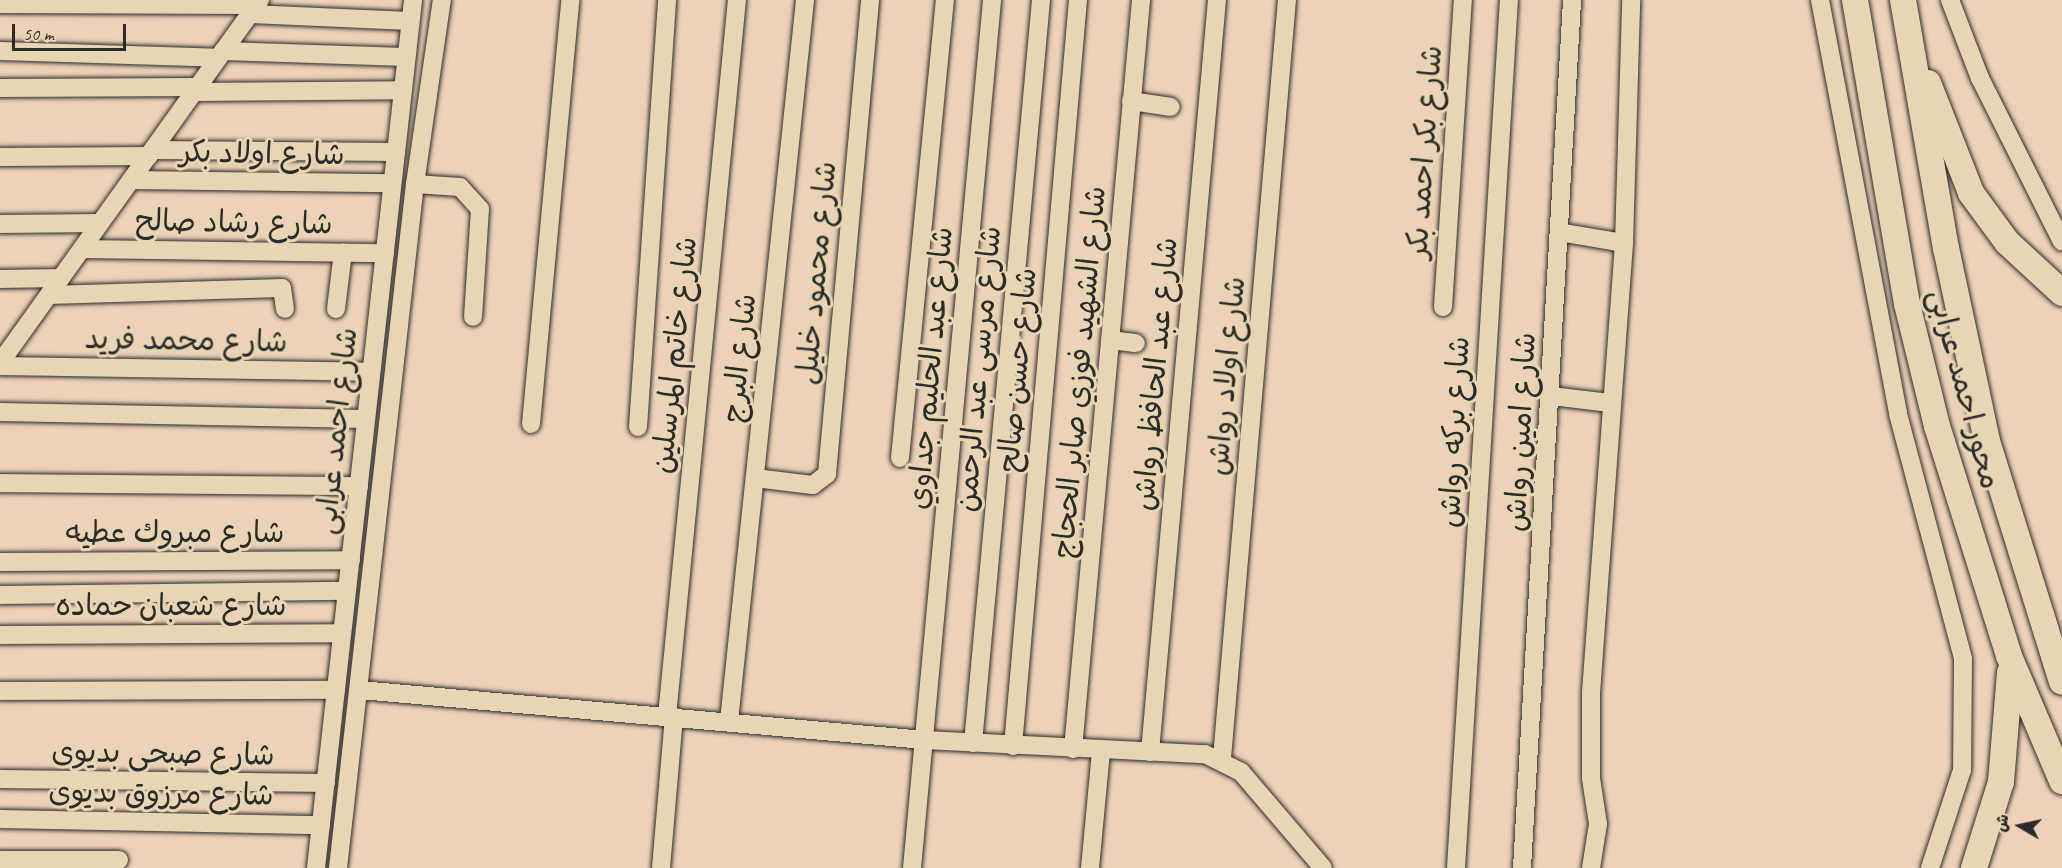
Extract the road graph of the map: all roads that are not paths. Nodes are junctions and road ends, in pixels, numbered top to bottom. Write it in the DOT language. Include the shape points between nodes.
graph roads {
  1 [pos="413,0"];
  2 [pos="442,0"];
  3 [pos="570,0"];
  4 [pos="667,0"];
  5 [pos="738,0"];
  6 [pos="805,0"];
  7 [pos="870,0"];
  8 [pos="945,0"];
  9 [pos="992,0"];
  10 [pos="1041,0"];
  11 [pos="1078,0"];
  12 [pos="1141,0"];
  13 [pos="1217,0"];
  14 [pos="1287,0"];
  15 [pos="1462,0"];
  16 [pos="1509,0"];
  17 [pos="1572,0"];
  18 [pos="1631,0"];
  19 [pos="1820,0"];
  20 [pos="1855,0"];
  21 [pos="1903,0"];
  22 [pos="1950,0"];
  23 [pos="0,4"];
  24 [pos="256,6"];
  25 [pos="410,21"];
  26 [pos="1908,32"];
  27 [pos="0,51"];
  28 [pos="220,55"];
  29 [pos="406,57"];
  30 [pos="0,88"];
  31 [pos="195,89"];
  32 [pos="403,90"];
  33 [pos="1131,101"];
  34 [pos="1171,107"];
  35 [pos="396,152"];
  36 [pos="151,153"];
  37 [pos="0,157"];
  38 [pos="131,180"];
  39 [pos="392,183"];
  40 [pos="415,184"];
  41 [pos="1971,193"];
  42 [pos="1939,205"];
  43 [pos="100,223"];
  44 [pos="0,224"];
  45 [pos="1558,232"];
  46 [pos="2062,242"];
  47 [pos="1624,243"];
  48 [pos="82,249"];
  49 [pos="343,252"];
  50 [pos="385,253"];
  51 [pos="61,278"];
  52 [pos="0,279"];
  53 [pos="2058,287"];
  54 [pos="49,295"];
  55 [pos="1443,307"];
  56 [pos="285,309"];
  57 [pos="336,309"];
  58 [pos="473,317"];
  59 [pos="8,340"];
  60 [pos="1110,340"];
  61 [pos="1136,343"];
  62 [pos="0,364"];
  63 [pos="371,372"];
  64 [pos="1551,396"];
  65 [pos="1610,403"];
  66 [pos="0,412"];
  67 [pos="366,419"];
  68 [pos="531,424"];
  69 [pos="638,427"];
  70 [pos="900,458"];
  71 [pos="755,478"];
  72 [pos="0,483"];
  73 [pos="359,486"];
  74 [pos="351,560"];
  75 [pos="0,562"];
  76 [pos="347,591"];
  77 [pos="0,595"];
  78 [pos="342,633"];
  79 [pos="0,634"];
  80 [pos="2009,656"];
  81 [pos="2062,682"];
  82 [pos="336,690"];
  83 [pos="360,690"];
  84 [pos="0,691"];
  85 [pos="671,717"];
  86 [pos="729,722"];
  87 [pos="925,740"];
  88 [pos="973,743"];
  89 [pos="1013,746"];
  90 [pos="1073,749"];
  91 [pos="1101,751"];
  92 [pos="1150,752"];
  93 [pos="1222,758"];
  94 [pos="0,779"];
  95 [pos="2062,781"];
  96 [pos="326,783"];
  97 [pos="0,819"];
  98 [pos="321,825"];
  99 [pos="0,860"];
  100 [pos="119,860"];
  101 [pos="316,868"];
  102 [pos="338,868"];
  103 [pos="661,868"];
  104 [pos="912,868"];
  105 [pos="1090,868"];
  106 [pos="1323,868"];
  107 [pos="1456,868"];
  108 [pos="1522,868"];
  109 [pos="1591,868"];
  110 [pos="1930,868"];
  111 [pos="1974,868"];
  1 -- 25 [label="street, شارع احمد عرابى"];
  2 -- 40 [label="street"];
  3 -- 68 [label="street"];
  4 -- 69 [label="street"];
  5 -- 85 [label="street, شارع خاتم المرسلين"];
  6 -- 71 [label="street, شارع البرج"];
  7 -- 71 [label="street, شارع محمود خليل" via="827,474 813,485"];
  8 -- 70 [label="street"];
  9 -- 87 [label="street, شارع عبد الحليم جداوي"];
  10 -- 88 [label="street, شارع مرسى عبد الرحمن"];
  11 -- 89 [label="street, شارع حسن صالح"];
  12 -- 33 [label="street, شارع الشهيد فوزي صابر الحجاج"];
  13 -- 92 [label="street, شارع عبد الحافظ رواش"];
  14 -- 93 [label="street, شارع اولاد رواش"];
  15 -- 55 [label="street, شارع بكر احمد بكر"];
  16 -- 107 [label="street, شارع بركه رواش"];
  17 -- 45 [label="street, شارع امين رواش"];
  18 -- 47 [label="street"];
  19 -- 110 [label="street" via="1891,381 1963,659 1962,770"];
  20 -- 80 [label="highway, محور احمد عرابى" via="1916,345"];
  21 -- 26 [label="highway, محور احمد عرابى"];
  22 -- 46 [label="street" via="1980,78"];
  23 -- 24 [label="street"];
  24 -- 25 [label="street"];
  24 -- 28 [label="street"];
  25 -- 29 [label="street, شارع احمد عرابى"];
  26 -- 41 [label="highway"];
  26 -- 42 [label="highway, محور احمد عرابى"];
  27 -- 28 [label="street"];
  28 -- 29 [label="street"];
  28 -- 31 [label="street"];
  29 -- 32 [label="street, شارع احمد عرابى"];
  30 -- 31 [label="street"];
  31 -- 32 [label="street"];
  31 -- 36 [label="street"];
  32 -- 35 [label="street, شارع احمد عرابى"];
  33 -- 34 [label="street"];
  33 -- 60 [label="street, شارع الشهيد فوزي صابر الحجاج"];
  35 -- 36 [label="street"];
  35 -- 39 [label="street, شارع احمد عرابى"];
  36 -- 37 [label="street"];
  36 -- 38 [label="street"];
  38 -- 39 [label="street, شارع اولاد بكر"];
  38 -- 43 [label="street"];
  39 -- 50 [label="street, شارع احمد عرابى"];
  40 -- 58 [label="street" via="460,187 480,209"];
  40 -- 83 [label="street"];
  41 -- 42 [label="highway" via="1952,191"];
  41 -- 53 [label="highway" via="2007,242"];
  42 -- 81 [label="highway, محور احمد عرابى" via="1987,441"];
  43 -- 44 [label="street"];
  43 -- 48 [label="street"];
  45 -- 47 [label="street"];
  45 -- 64 [label="street, شارع امين رواش"];
  47 -- 65 [label="street"];
  48 -- 49 [label="street, شارع رشاد صالح"];
  48 -- 51 [label="street"];
  49 -- 50 [label="street, شارع رشاد صالح"];
  49 -- 57 [label="street"];
  50 -- 63 [label="street, شارع احمد عرابى"];
  51 -- 52 [label="street"];
  51 -- 54 [label="street"];
  54 -- 56 [label="street" via="282,288"];
  54 -- 59 [label="street"];
  59 -- 62 [label="street"];
  60 -- 61 [label="street"];
  60 -- 90 [label="street, شارع الشهيد فوزي صابر الحجاج"];
  62 -- 63 [label="street, شارع محمد فريد"];
  63 -- 67 [label="street, شارع احمد عرابى"];
  64 -- 65 [label="street"];
  64 -- 108 [label="street, شارع امين رواش"];
  65 -- 109 [label="street" via="1592,693 1591,778 1598,824"];
  66 -- 67 [label="street"];
  67 -- 73 [label="street, شارع احمد عرابى"];
  71 -- 86 [label="street, شارع البرج"];
  72 -- 73 [label="street"];
  73 -- 74 [label="street, شارع احمد عرابى"];
  74 -- 75 [label="street, شارع مبروك عطيه"];
  74 -- 76 [label="street, شارع احمد عرابى"];
  76 -- 77 [label="street"];
  76 -- 78 [label="street, شارع احمد عرابى"];
  78 -- 79 [label="street, شارع شعبان حماده"];
  78 -- 82 [label="street, شارع احمد عرابى"];
  80 -- 95 [label="highway, محور احمد عرابى"];
  80 -- 111 [label="highway" via="2005,761"];
  82 -- 84 [label="street"];
  82 -- 96 [label="street, شارع احمد عرابى"];
  83 -- 85 [label="street"];
  83 -- 102 [label="street"];
  85 -- 86 [label="street"];
  85 -- 103 [label="street, شارع خاتم المرسلين"];
  86 -- 87 [label="street"];
  87 -- 88 [label="street"];
  87 -- 104 [label="street, شارع عبد الحليم جداوي"];
  88 -- 89 [label="street"];
  89 -- 90 [label="street"];
  90 -- 91 [label="street"];
  91 -- 92 [label="street"];
  91 -- 105 [label="street"];
  92 -- 93 [label="street"];
  93 -- 106 [label="street" via="1241,772"];
  94 -- 96 [label="street, شارع صبحى بديوى"];
  96 -- 98 [label="street, شارع احمد عرابى"];
  97 -- 98 [label="street, شارع مرزوق بديوى"];
  98 -- 101 [label="street, شارع احمد عرابى"];
  99 -- 100 [label="street"];
}
